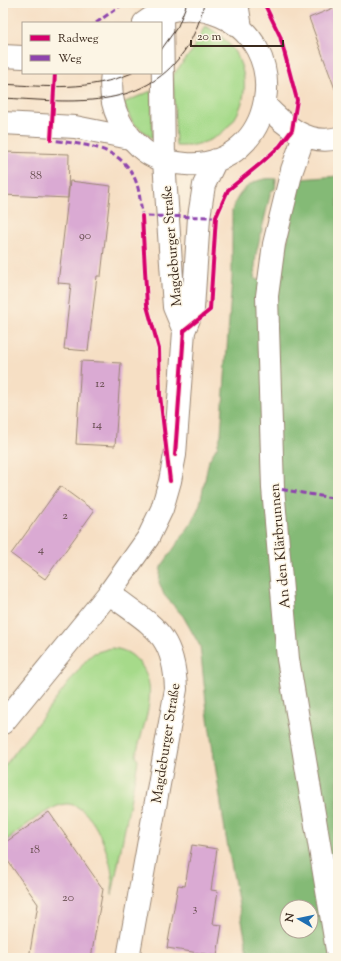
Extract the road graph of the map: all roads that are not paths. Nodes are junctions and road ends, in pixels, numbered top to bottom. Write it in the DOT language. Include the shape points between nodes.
graph roads {
  1 [pos="237,3"];
  2 [pos="156,13"];
  3 [pos="242,28"];
  4 [pos="3,56"];
  5 [pos="22,57"];
  6 [pos="112,74"];
  7 [pos="159,74"];
  8 [pos="265,105"];
  9 [pos="3,123"];
  10 [pos="304,136"];
  11 [pos="130,138"];
  12 [pos="338,138"];
  13 [pos="216,160"];
  14 [pos="164,161"];
  15 [pos="184,331"];
  16 [pos="109,593"];
  17 [pos="3,723"];
  18 [pos="338,956"];
  19 [pos="128,958"];
  1 -- 3 [label="street"];
  2 -- 3 [label="street" via="186,8 203,9 223,16"];
  3 -- 8 [label="street" via="255,44 264,64 267,84"];
  4 -- 5 [label="street"];
  6 -- 11 [label="street" via="111,98 118,119"];
  7 -- 14 [label="street, Magdeburger Straße"];
  8 -- 10 [label="street" via="292,130"];
  8 -- 13 [label="street" via="252,133 229,154"];
  9 -- 11 [label="street" via="75,127"];
  10 -- 12 [label="street" via="331,140"];
  10 -- 18 [label="street, An den Klärbrunnen" via="292,170 274,244 267,296 273,488 288,659"];
  11 -- 14 [label="street" via="145,152"];
  13 -- 14 [label="street" via="190,165"];
  13 -- 15 [label="street, Magdeburger Straße" via="204,185 199,217 193,309"];
  14 -- 15 [label="street, Magdeburger Straße" via="174,307"];
  15 -- 16 [label="street, Magdeburger Straße" via="175,455 162,509 148,538"];
  16 -- 17 [label="street"];
  16 -- 19 [label="street, Magdeburger Straße" via="161,634 170,650 175,668 176,689"];
}
